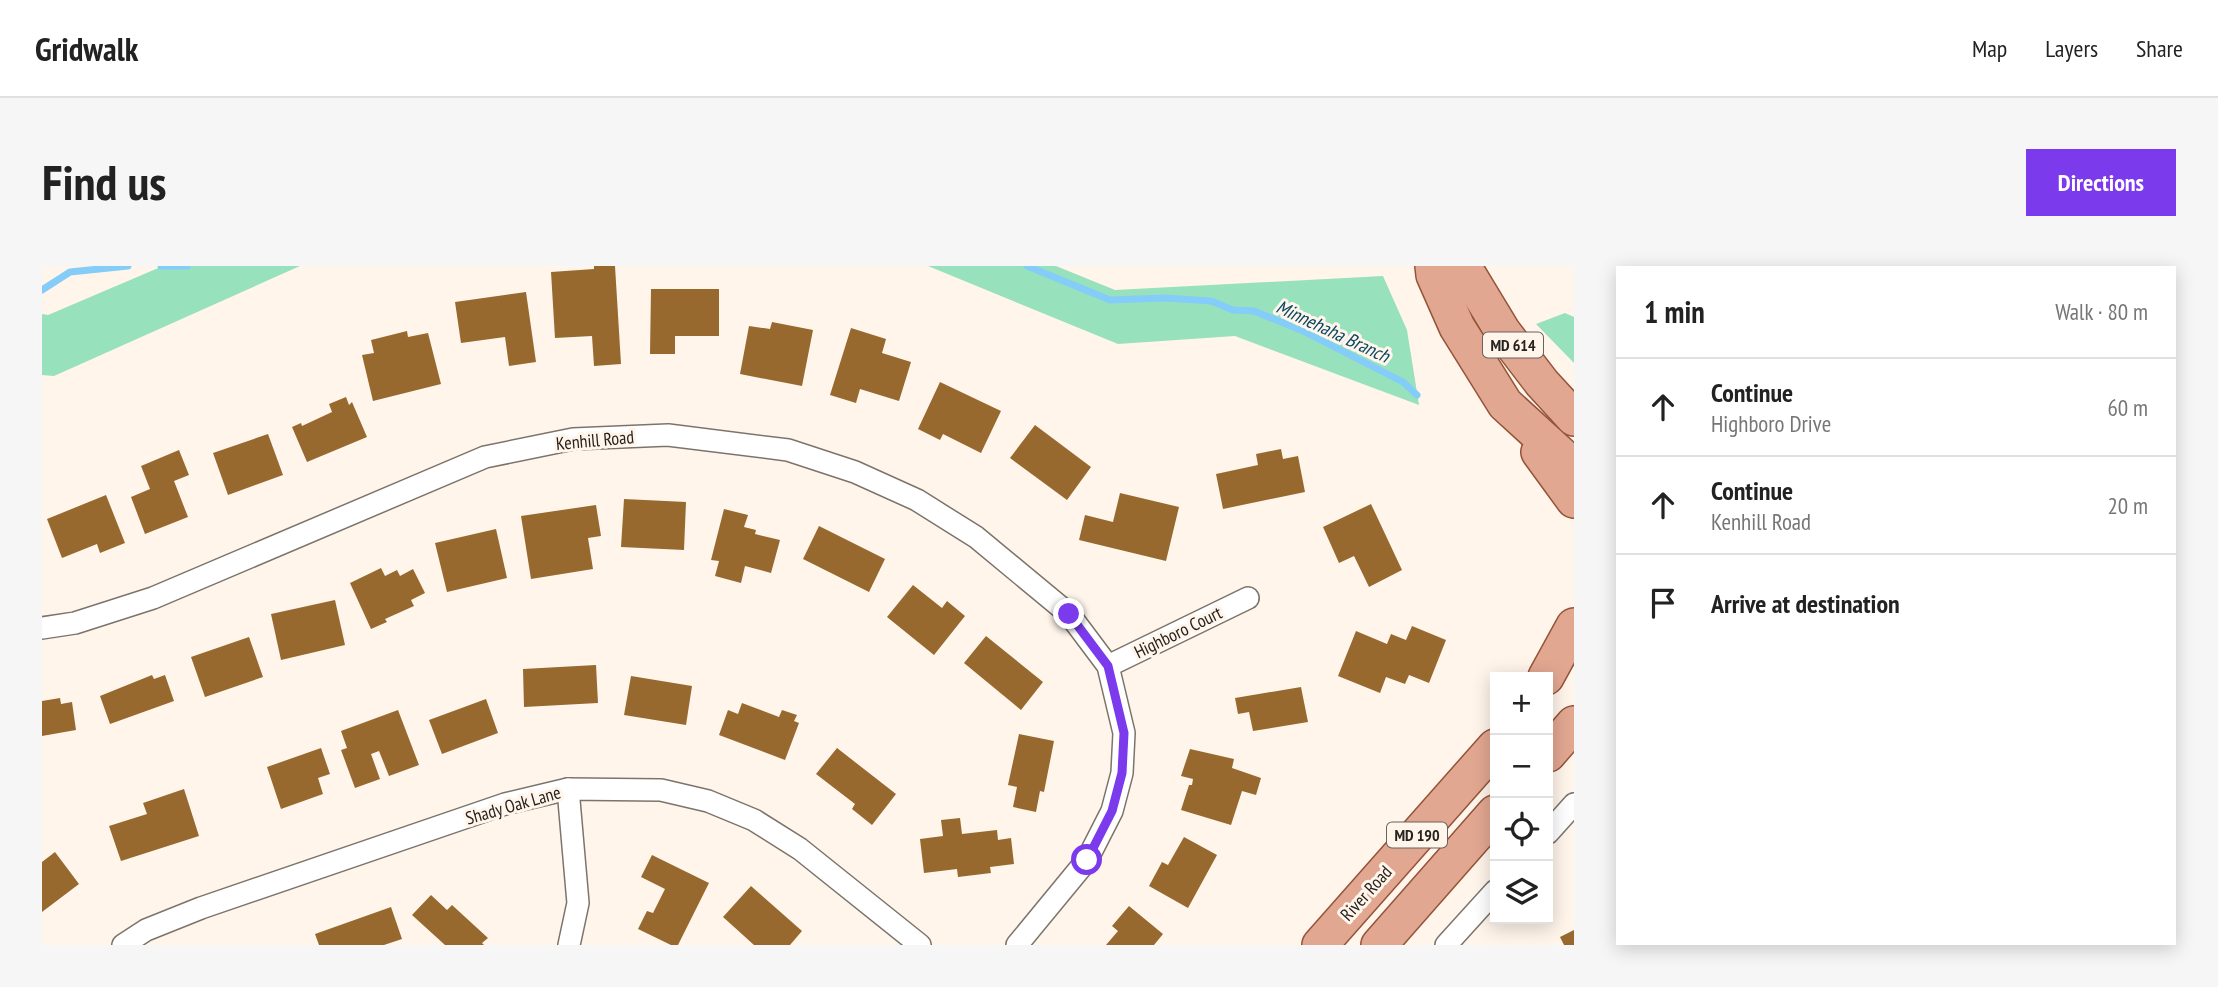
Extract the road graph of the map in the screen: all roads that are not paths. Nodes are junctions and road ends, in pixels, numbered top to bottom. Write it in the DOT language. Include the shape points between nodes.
graph roads {
  1 [pos="1433,266"];
  2 [pos="1463,266"];
  3 [pos="1505,404"];
  4 [pos="1574,418"];
  5 [pos="1574,467"];
  6 [pos="1574,500"];
  7 [pos="1248,598"];
  8 [pos="1574,626"];
  9 [pos="42,628"];
  10 [pos="1574,659"];
  11 [pos="1108,666"];
  12 [pos="1549,672"];
  13 [pos="1553,682"];
  14 [pos="1574,724"];
  15 [pos="1553,748"];
  16 [pos="1490,752"];
  17 [pos="568,789"];
  18 [pos="1574,804"];
  19 [pos="1490,819"];
  20 [pos="1553,827"];
  21 [pos="1490,897"];
  22 [pos="123,945"];
  23 [pos="569,945"];
  24 [pos="920,945"];
  25 [pos="1017,945"];
  26 [pos="1320,945"];
  27 [pos="1378,945"];
  28 [pos="1446,945"];
  1 -- 3 [label="main road, MD 614" via="1457,327"];
  2 -- 4 [label="main road, MD 614" via="1503,332"];
  3 -- 5 [label="main road, MD 614"];
  3 -- 6 [label="main road"];
  7 -- 11 [label="street, Highboro Court"];
  8 -- 12 [label="main road"];
  9 -- 11 [label="street, Kenhill Road" via="75,623 153,598 485,457 573,439 668,435 788,450 855,472 917,500 976,537 1069,614"];
  10 -- 13 [label="main road"];
  11 -- 25 [label="street" via="1124,733 1122,773 1112,811 1087,860"];
  14 -- 15 [label="main road"];
  16 -- 26 [label="main road, River Road / MD 190"];
  17 -- 22 [label="street, Shady Oak Lane" via="505,804 214,904 146,930"];
  17 -- 23 [label="street" via="578,903"];
  17 -- 24 [label="street, Shady Oak Lane" via="661,790 708,801 754,820 800,849"];
  18 -- 20 [label="street"];
  19 -- 27 [label="main road, MD 190"];
  21 -- 28 [label="street"];
}
